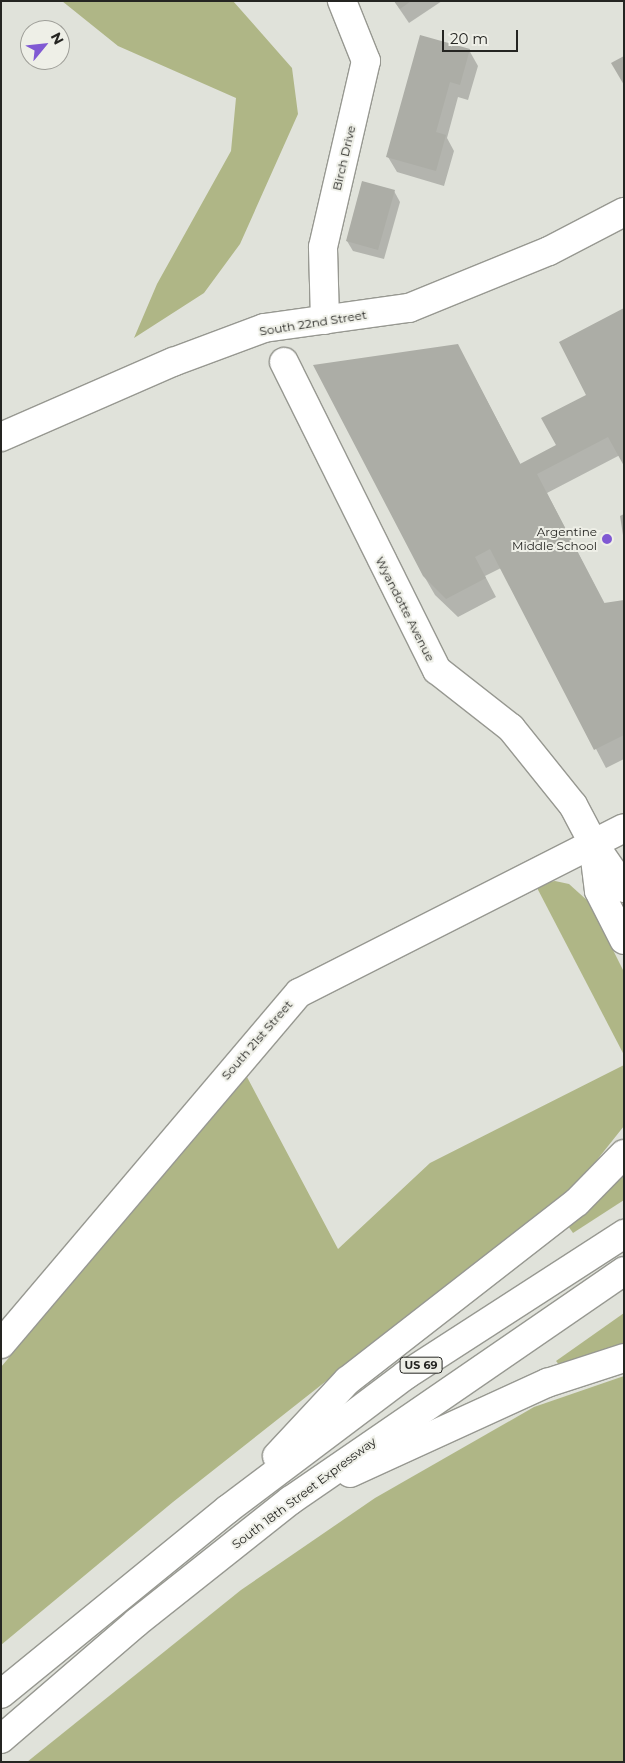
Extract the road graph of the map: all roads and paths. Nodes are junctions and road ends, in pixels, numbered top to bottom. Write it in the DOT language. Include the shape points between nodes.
graph roads {
  1 [pos="342,1"];
  2 [pos="624,212"];
  3 [pos="325,320"];
  4 [pos="284,362"];
  5 [pos="1,437"];
  6 [pos="624,828"];
  7 [pos="593,843"];
  8 [pos="624,888"];
  9 [pos="624,940"];
  10 [pos="624,1154"];
  11 [pos="624,1234"];
  12 [pos="624,1271"];
  13 [pos="1,1344"];
  14 [pos="624,1358"];
  15 [pos="291,1500"];
  16 [pos="228,1508"];
  17 [pos="1,1694"];
  18 [pos="1,1739"];
  1 -- 3 [label="main road, Birch Drive" via="366,61 323,247"];
  2 -- 3 [label="main road, South 22nd Street" via="549,251 409,308"];
  3 -- 5 [label="main road, South 22nd Street" via="264,328 173,362"];
  4 -- 7 [label="main road, Wyandotte Avenue" via="437,670 511,728 572,805"];
  6 -- 7 [label="main road, South 21st Street"];
  7 -- 8 [label="main road, Wyandotte Avenue"];
  7 -- 9 [label="main road" via="599,891"];
  7 -- 13 [label="main road, South 21st Street" via="299,993"];
  10 -- 16 [label="main road" via="578,1202 347,1381"];
  11 -- 16 [label="main road, US 69" via="406,1375"];
  12 -- 15 [label="main road, South 18th Street Expressway / US 69"];
  14 -- 15 [label="main road" via="547,1383"];
  15 -- 18 [label="main road, South 18th Street Expressway / US 69" via="138,1622"];
  16 -- 17 [label="main road, US 69"];
}
